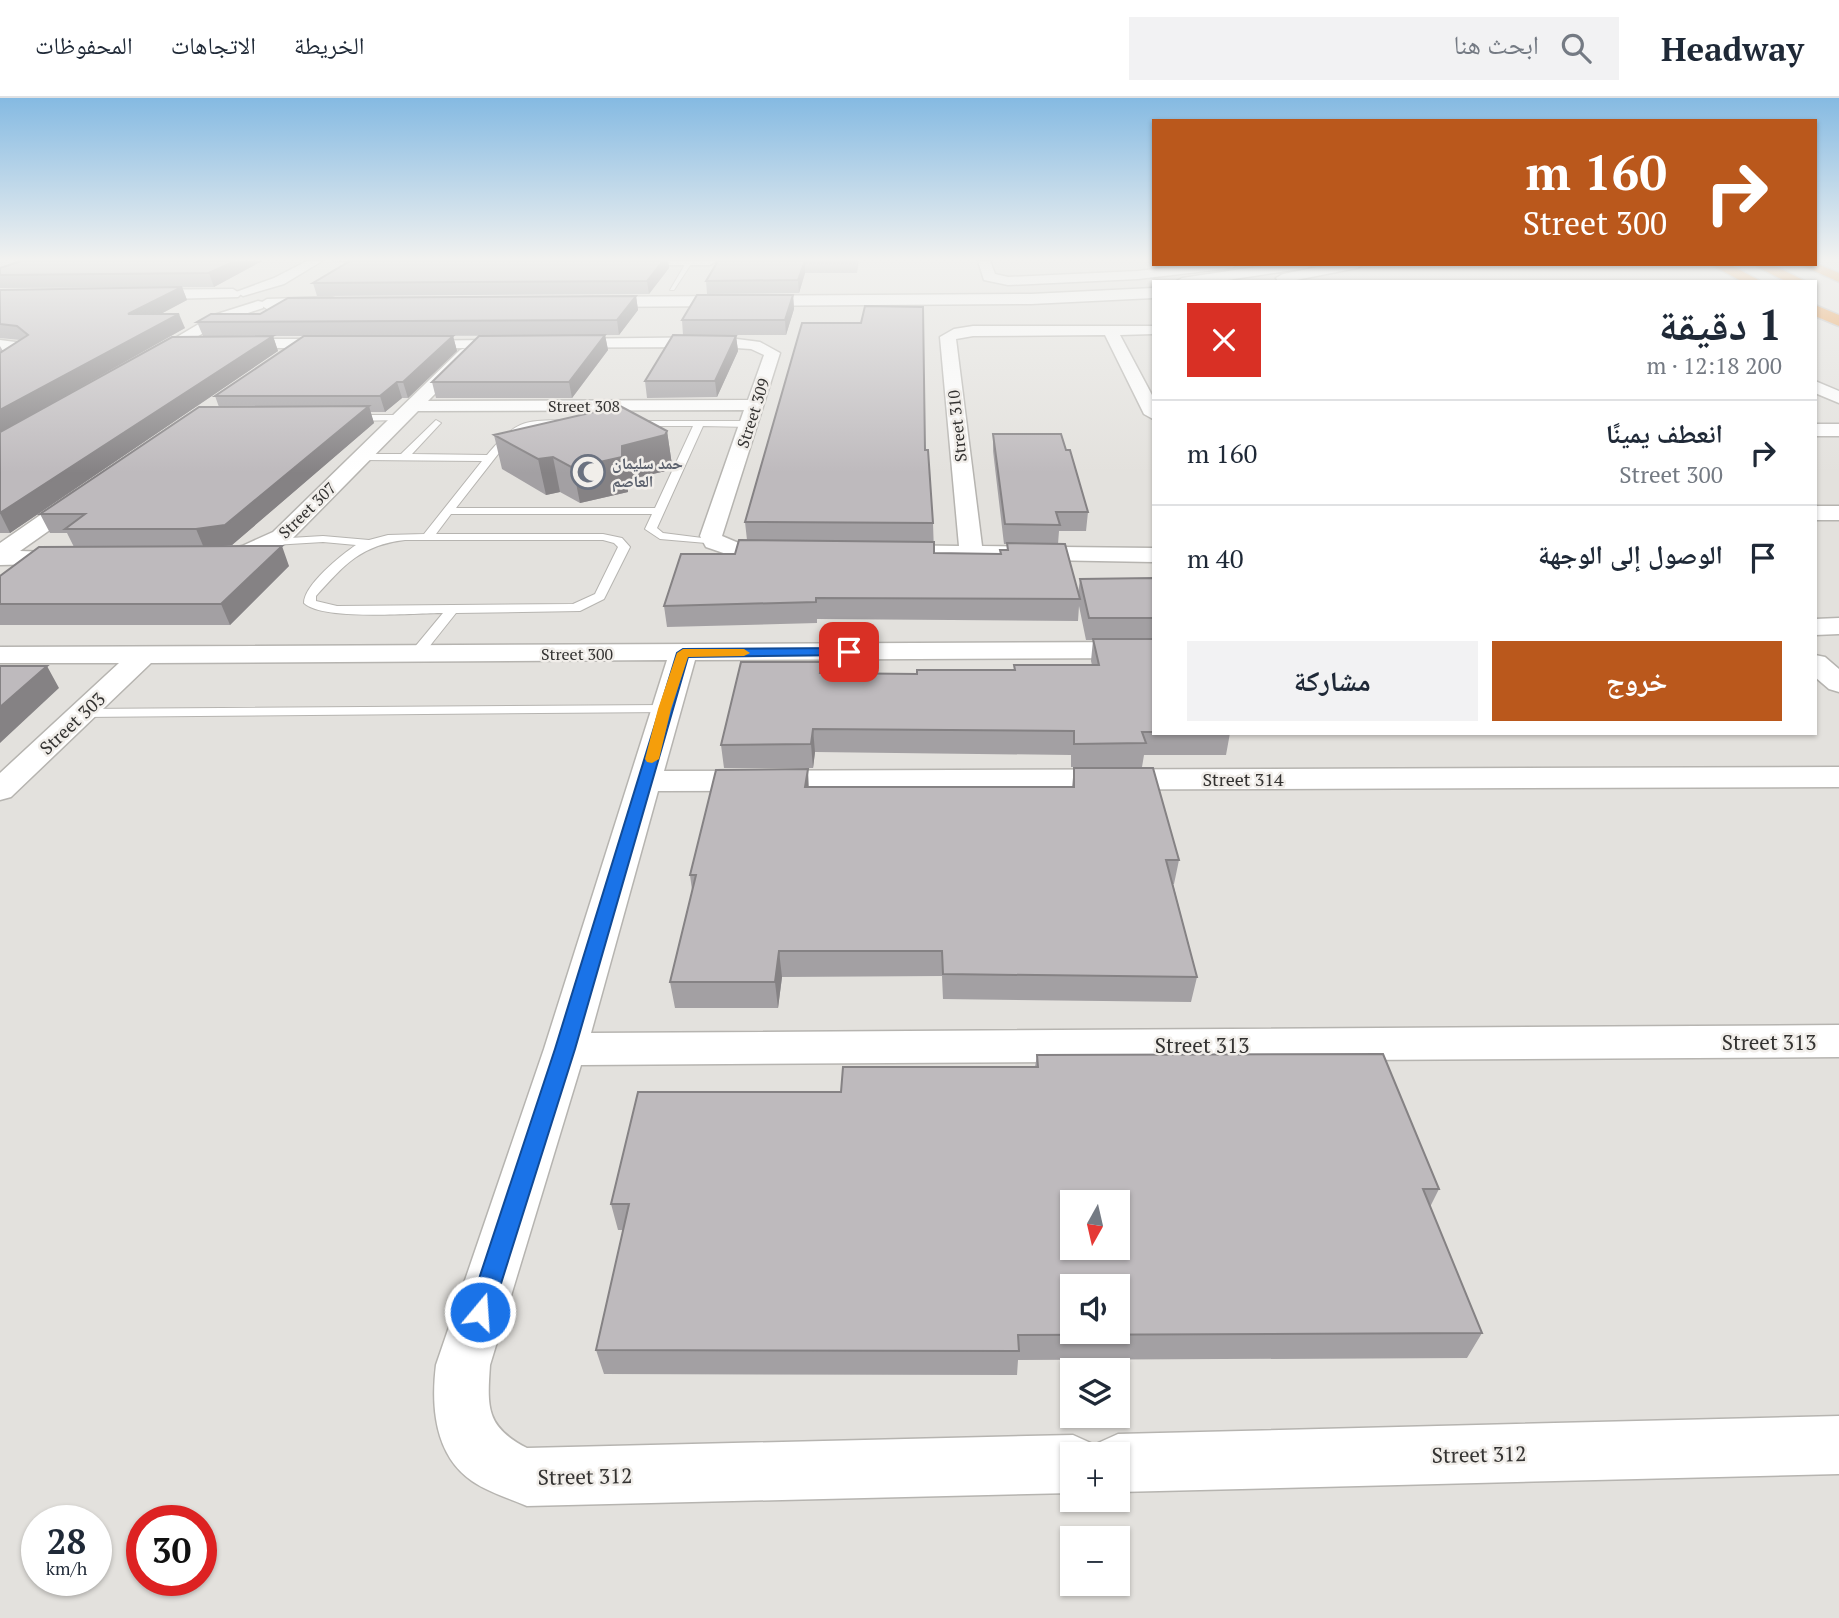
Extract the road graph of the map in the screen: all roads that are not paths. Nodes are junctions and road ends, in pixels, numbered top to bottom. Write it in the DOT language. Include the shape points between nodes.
graph roads {
  1 [pos="190,332"];
  2 [pos="967,332"];
  3 [pos="1111,332"];
  4 [pos="175,344"];
  5 [pos="304,344"];
  6 [pos="357,344"];
  7 [pos="383,344"];
  8 [pos="476,344"];
  9 [pos="0,345"];
  10 [pos="0,365"];
  11 [pos="271,366"];
  12 [pos="130,370"];
  13 [pos="1817,387"];
  14 [pos="1839,398"];
  15 [pos="591,405"];
  16 [pos="407,412"];
  17 [pos="1152,412"];
  18 [pos="753,415"];
  19 [pos="333,418"];
  20 [pos="436,423"];
  21 [pos="619,423"];
  22 [pos="699,424"];
  23 [pos="1817,430"];
  24 [pos="1839,430"];
  25 [pos="361,457"];
  26 [pos="402,457"];
  27 [pos="488,458"];
  28 [pos="98,486"];
  29 [pos="447,511"];
  30 [pos="660,511"];
  31 [pos="1817,513"];
  32 [pos="1839,513"];
  33 [pos="426,537"];
  34 [pos="273,542"];
  35 [pos="715,542"];
  36 [pos="367,543"];
  37 [pos="795,552"];
  38 [pos="863,552"];
  39 [pos="971,553"];
  40 [pos="1152,555"];
  41 [pos="0,556"];
  42 [pos="95,558"];
  43 [pos="204,558"];
  44 [pos="452,610"];
  45 [pos="1817,626"];
  46 [pos="1839,626"];
  47 [pos="1152,650"];
  48 [pos="683,653"];
  49 [pos="416,654"];
  50 [pos="0,655"];
  51 [pos="143,655"];
  52 [pos="1817,665"];
  53 [pos="1839,683"];
  54 [pos="664,709"];
  55 [pos="82,713"];
  56 [pos="1839,777"];
  57 [pos="647,781"];
  58 [pos="0,790"];
  59 [pos="1839,1041"];
  60 [pos="565,1049"];
  61 [pos="1839,1445"];
  62 [pos="1130,1463"];
  63 [pos="1060,1464"];
  1 -- 4 [label="street"];
  2 -- 39 [label="street, Street 310" via="948,337"];
  3 -- 17 [label="street"];
  4 -- 5 [label="street"];
  4 -- 12 [label="street"];
  5 -- 6 [label="street"];
  5 -- 11 [label="street"];
  7 -- 8 [label="street, Street 309"];
  8 -- 16 [label="street, Street 307"];
  8 -- 18 [label="street, Street 309" via="754,345 772,353"];
  9 -- 10 [label="street" via="24,350"];
  13 -- 14 [label="street"];
  15 -- 16 [label="street, Street 308"];
  15 -- 18 [label="street, Street 308"];
  15 -- 27 [label="lane" via="579,423 514,429"];
  16 -- 19 [label="lane"];
  16 -- 25 [label="street, Street 307"];
  18 -- 22 [label="lane"];
  18 -- 35 [label="street, Street 309" via="711,536"];
  20 -- 26 [label="lane"];
  21 -- 22 [label="lane"];
  22 -- 30 [label="lane"];
  23 -- 24 [label="street"];
  25 -- 26 [label="lane"];
  25 -- 34 [label="street, Street 307"];
  26 -- 27 [label="lane"];
  27 -- 29 [label="lane"];
  28 -- 41 [label="street"];
  29 -- 30 [label="lane"];
  29 -- 33 [label="lane"];
  30 -- 35 [label="lane" via="653,533"];
  31 -- 32 [label="street"];
  33 -- 36 [label="lane"];
  33 -- 44 [label="lane" via="603,537 618,540 624,547 603,591 585,604 551,610"];
  34 -- 36 [label="lane" via="323,539"];
  34 -- 43 [label="street, Street 307" via="248,552"];
  35 -- 37 [label="street" via="738,551"];
  36 -- 44 [label="lane" via="351,551 310,595 310,603 328,610"];
  38 -- 39 [label="street"];
  39 -- 40 [label="street"];
  41 -- 42 [label="street"];
  44 -- 49 [label="lane"];
  45 -- 46 [label="street"];
  47 -- 48 [label="street, Street 300"];
  48 -- 49 [label="street, Street 300"];
  48 -- 54 [label="street, Street 312"];
  49 -- 51 [label="street, Street 300"];
  50 -- 51 [label="street, Street 300"];
  51 -- 55 [label="street, Street 303"];
  52 -- 53 [label="street"];
  54 -- 55 [label="lane"];
  54 -- 57 [label="street, Street 312"];
  55 -- 58 [label="street, Street 303"];
  56 -- 57 [label="street, Street 314"];
  57 -- 60 [label="street, Street 312"];
  59 -- 60 [label="street, Street 313"];
  60 -- 63 [label="street, Street 312" via="463,1365 459,1395 463,1424 477,1449 499,1467 527,1477 559,1478"];
  61 -- 62 [label="street, Street 312"];
}
